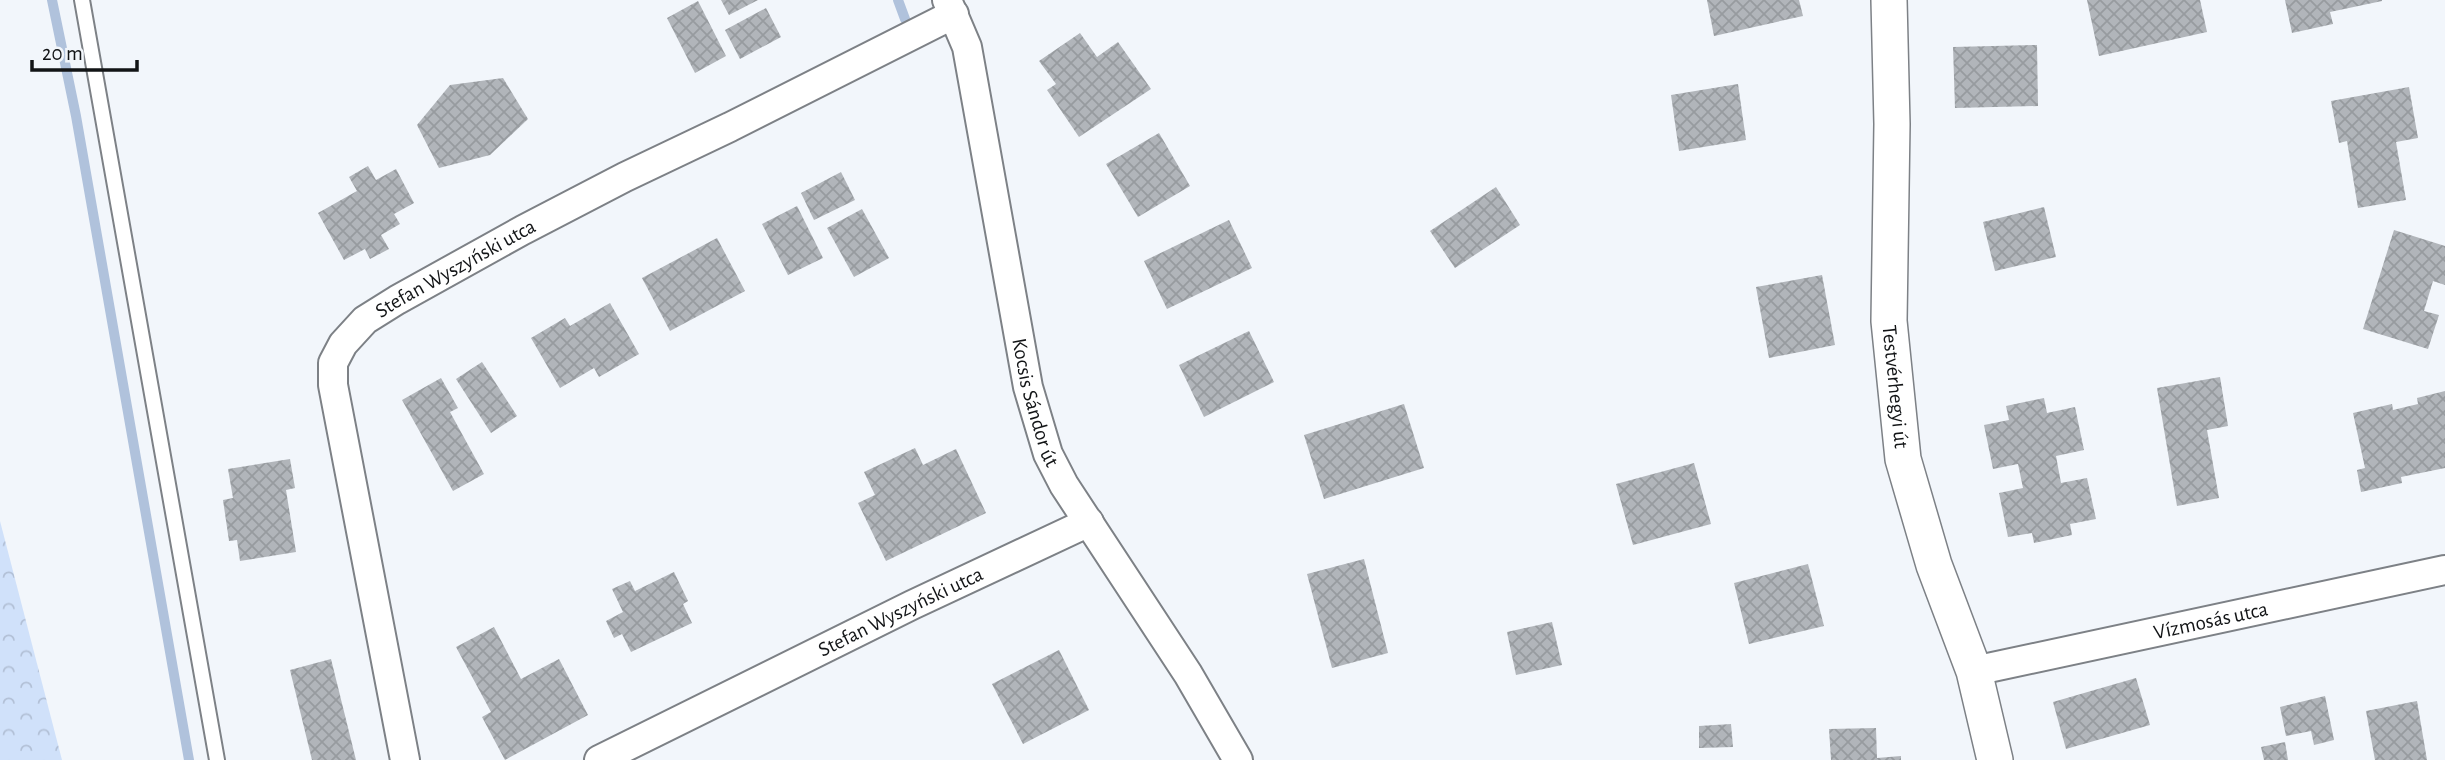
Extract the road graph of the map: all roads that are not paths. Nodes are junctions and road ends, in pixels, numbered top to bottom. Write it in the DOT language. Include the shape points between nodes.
graph roads {
  1 [pos="82,0"];
  2 [pos="1889,0"];
  3 [pos="950,7"];
  4 [pos="1088,522"];
  5 [pos="2445,570"];
  6 [pos="1974,670"];
  7 [pos="217,760"];
  8 [pos="405,760"];
  9 [pos="600,760"];
  10 [pos="1238,760"];
  11 [pos="1995,760"];
  1 -- 7 [label="lane"];
  2 -- 6 [label="street, Testvérhegyi út" via="1889,321 1903,459 1929,553"];
  3 -- 4 [label="street, Kocsis Sándor út" via="967,47 1028,387 1048,454"];
  3 -- 8 [label="street, Stefan Wyszyński utca" via="730,127 523,230 365,320 343,344 333,363 333,385"];
  4 -- 9 [label="street, Stefan Wyszyński utca"];
  4 -- 10 [label="street, Kocsis Sándor út" via="1188,674"];
  5 -- 6 [label="street, Vízmosás utca"];
  6 -- 11 [label="street, Testvérhegyi út"];
}
